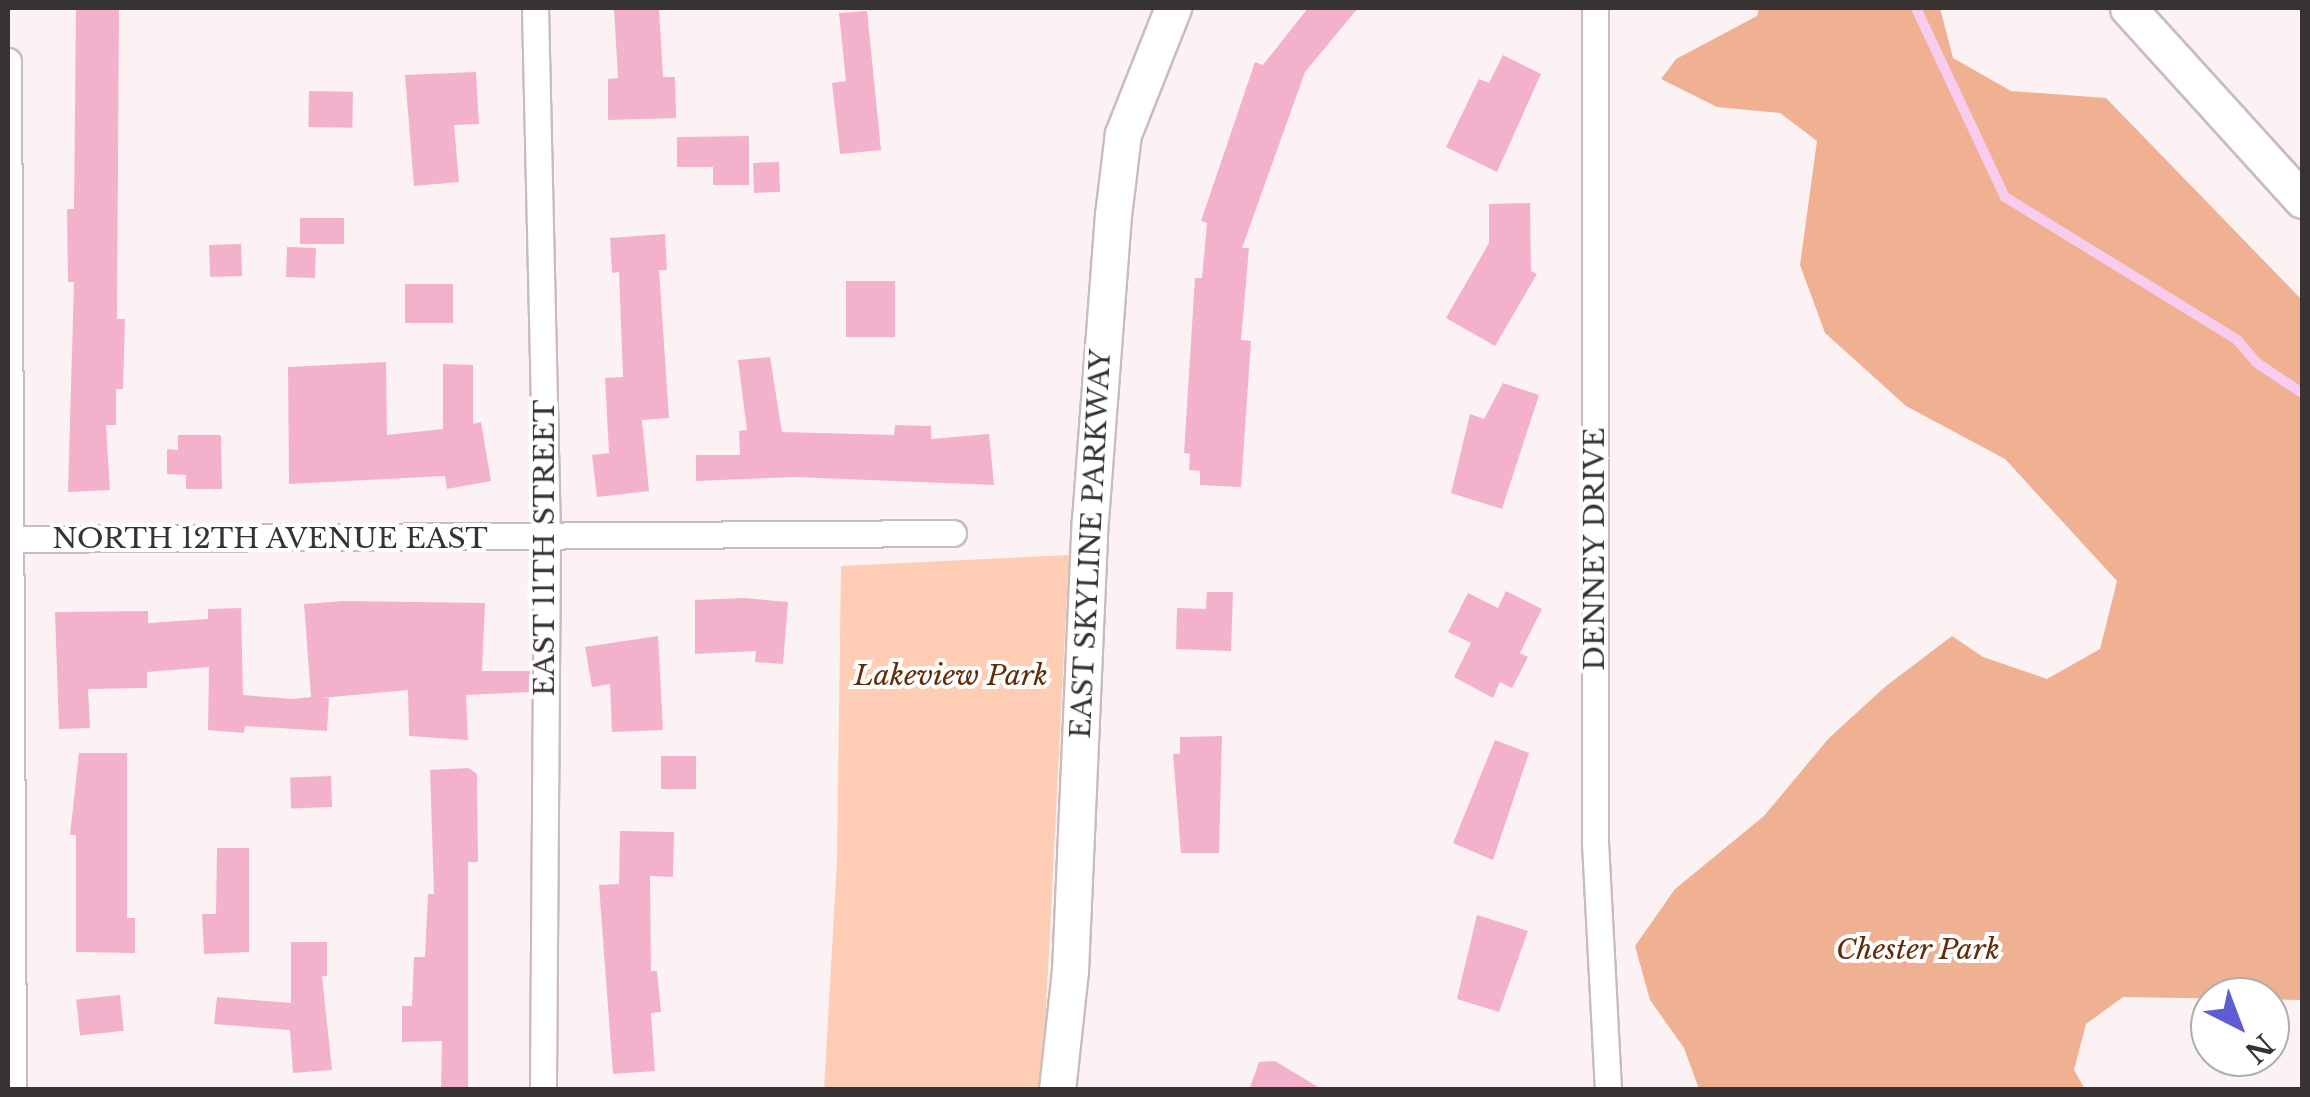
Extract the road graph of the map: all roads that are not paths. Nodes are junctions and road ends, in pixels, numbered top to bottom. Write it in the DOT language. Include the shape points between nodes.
graph roads {
  1 [pos="535,8"];
  2 [pos="1173,8"];
  3 [pos="1595,8"];
  4 [pos="2128,8"];
  5 [pos="8,61"];
  6 [pos="2302,200"];
  7 [pos="953,533"];
  8 [pos="547,538"];
  9 [pos="11,539"];
  10 [pos="13,1090"];
  11 [pos="543,1090"];
  12 [pos="1057,1090"];
  13 [pos="1608,1090"];
  1 -- 8 [label="street, EAST 11TH STREET"];
  2 -- 12 [label="street, EAST SKYLINE PARKWAY" via="1123,134 1113,215 1090,520 1070,971"];
  3 -- 13 [label="street, DENNEY DRIVE" via="1595,842"];
  4 -- 6 [label="street"];
  5 -- 9 [label="street"];
  7 -- 8 [label="street, NORTH 12TH AVENUE EAST"];
  8 -- 9 [label="street, NORTH 12TH AVENUE EAST"];
  8 -- 11 [label="street, EAST 11TH STREET"];
  9 -- 10 [label="street"];
}
